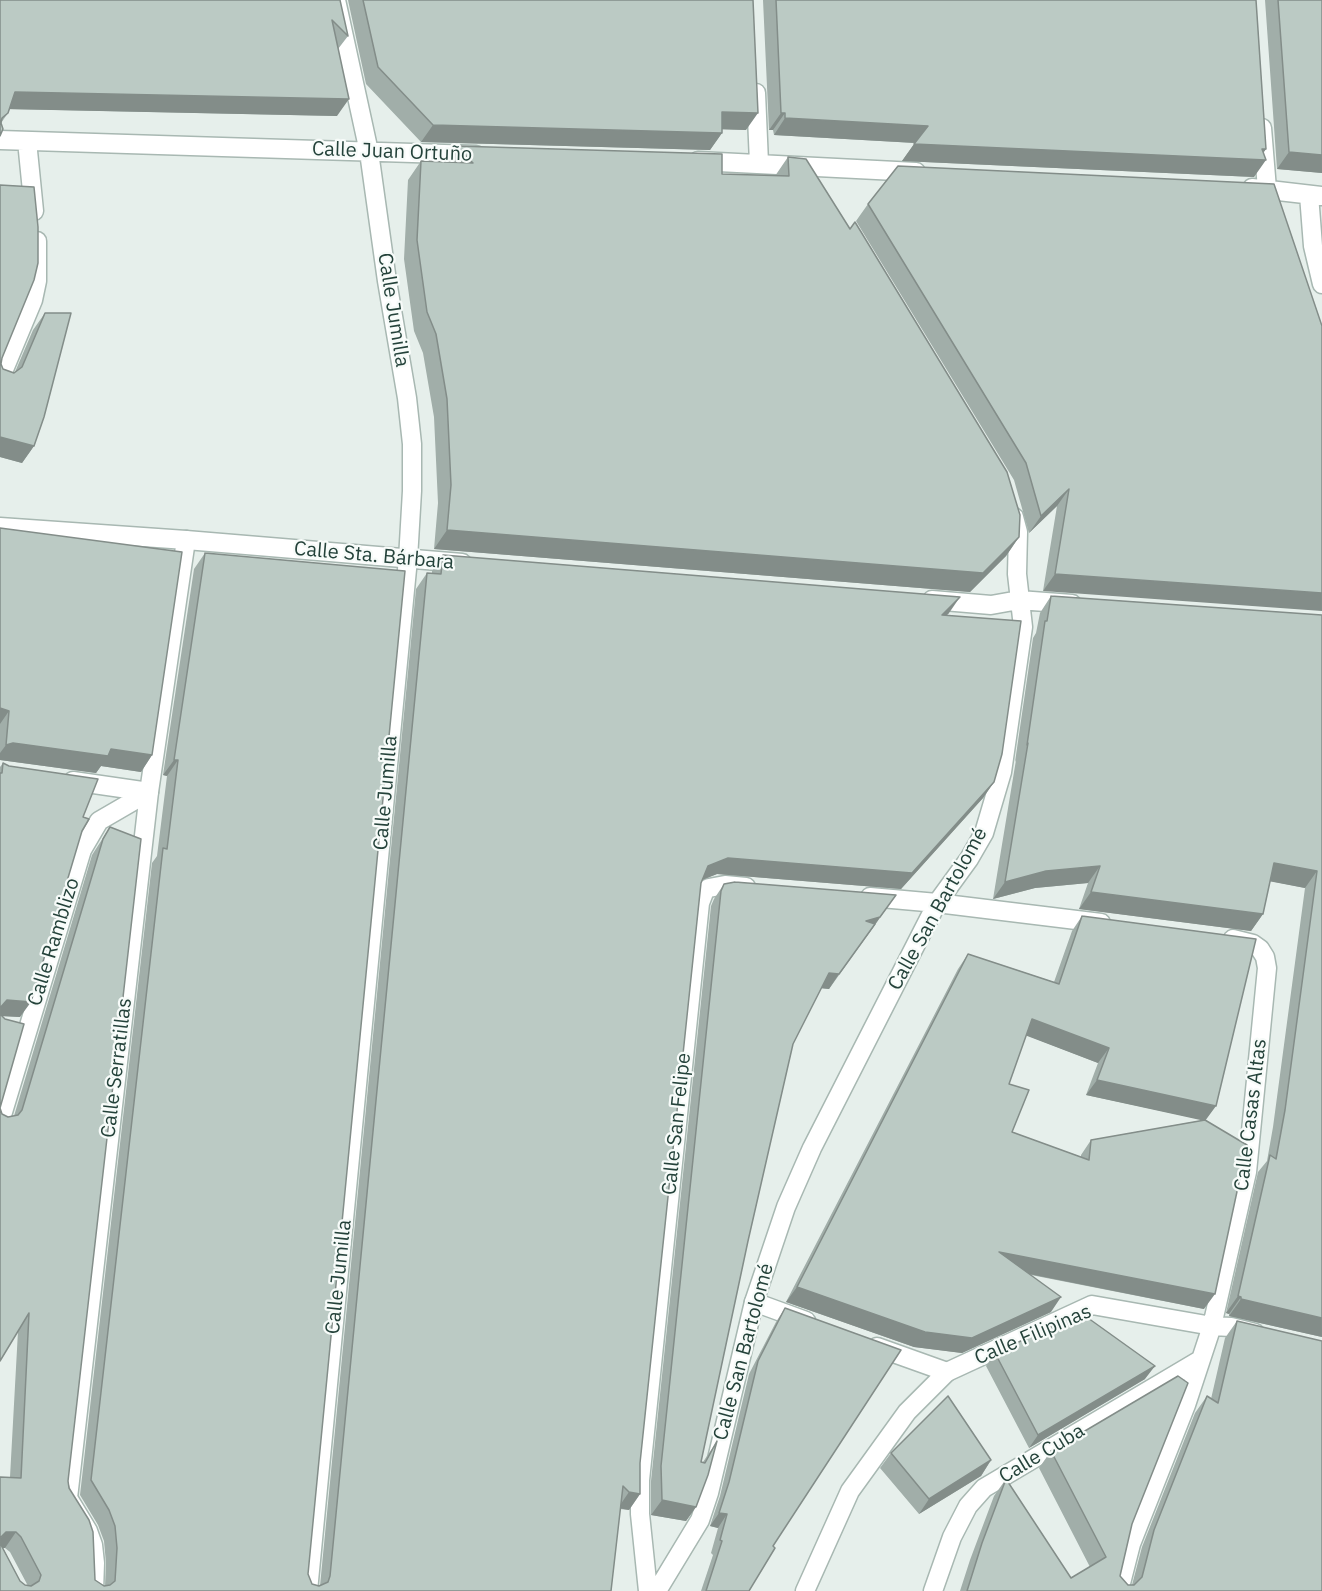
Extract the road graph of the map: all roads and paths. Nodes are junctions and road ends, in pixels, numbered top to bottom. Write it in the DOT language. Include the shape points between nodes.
graph roads {
  1 [pos="336,0"];
  2 [pos="755,71"];
  3 [pos="1261,105"];
  4 [pos="0,140"];
  5 [pos="27,141"];
  6 [pos="369,152"];
  7 [pos="491,155"];
  8 [pos="678,160"];
  9 [pos="759,163"];
  10 [pos="811,168"];
  11 [pos="936,173"];
  12 [pos="1237,187"];
  13 [pos="823,188"];
  14 [pos="1267,189"];
  15 [pos="1315,196"];
  16 [pos="1322,284"];
  17 [pos="0,379"];
  18 [pos="1010,502"];
  19 [pos="0,527"];
  20 [pos="186,540"];
  21 [pos="408,559"];
  22 [pos="480,564"];
  23 [pos="919,599"];
  24 [pos="1019,600"];
  25 [pos="1089,605"];
  26 [pos="57,779"];
  27 [pos="149,792"];
  28 [pos="760,888"];
  29 [pos="855,896"];
  30 [pos="937,903"];
  31 [pos="1123,926"];
  32 [pos="1216,937"];
  33 [pos="9,1027"];
  34 [pos="28,1030"];
  35 [pos="0,1122"];
  36 [pos="754,1302"];
  37 [pos="818,1325"];
  38 [pos="1212,1326"];
  39 [pos="1276,1338"];
  40 [pos="861,1341"];
  41 [pos="1200,1360"];
  42 [pos="947,1372"];
  43 [pos="94,1591"];
  44 [pos="308,1591"];
  45 [pos="648,1591"];
  46 [pos="657,1591"];
  47 [pos="805,1591"];
  48 [pos="933,1591"];
  49 [pos="1119,1591"];
  1 -- 6 [label="street, Calle Jumilla"];
  2 -- 9 [label="street"];
  3 -- 14 [label="street"];
  4 -- 5 [label="street, Calle Juan Ortuño"];
  5 -- 6 [label="street, Calle Juan Ortuño"];
  5 -- 17 [label="street" via="37,243 36,281 33,300"];
  6 -- 7 [label="street, Calle Juan Ortuño"];
  6 -- 21 [label="street, Calle Jumilla" via="412,444"];
  8 -- 9 [label="street"];
  9 -- 10 [label="street"];
  10 -- 11 [label="street"];
  10 -- 13 [label="street"];
  12 -- 14 [label="street"];
  14 -- 15 [label="street"];
  15 -- 16 [label="street" via="1313,246"];
  18 -- 24 [label="street, Calle San Bartolomé" via="1018,532"];
  19 -- 20 [label="street, Calle Sta. Bárbara"];
  20 -- 21 [label="street, Calle Sta. Bárbara"];
  20 -- 27 [label="street, Calle Serratillas"];
  21 -- 22 [label="street, Calle Sta. Bárbara"];
  21 -- 44 [label="street, Calle Jumilla"];
  23 -- 24 [label="street" via="991,605"];
  24 -- 25 [label="street"];
  24 -- 30 [label="street, Calle San Bartolomé" via="1023,627 997,793 984,833"];
  26 -- 27 [label="street"];
  27 -- 34 [label="street, Calle Ramblizo" via="99,821 82,850"];
  27 -- 43 [label="street, Calle Serratillas" via="68,1498 93,1545"];
  28 -- 45 [label="street, Calle San Felipe" via="717,885 705,890 700,903 640,1480"];
  29 -- 30 [label="street"];
  30 -- 31 [label="street"];
  30 -- 36 [label="street, Calle San Bartolomé" via="812,1148 786,1207"];
  32 -- 38 [label="street, Calle Casas Altas" via="1241,940 1260,949 1265,957 1267,982 1247,1172"];
  33 -- 34 [label="street"];
  34 -- 35 [label="street, Calle Ramblizo"];
  36 -- 37 [label="street"];
  36 -- 46 [label="street, Calle San Bartolomé" via="700,1520"];
  38 -- 39 [label="street, Calle Filipinas"];
  38 -- 41 [label="street, Calle Casas Altas"];
  38 -- 42 [label="street, Calle Filipinas" via="1092,1305"];
  40 -- 42 [label="street"];
  41 -- 48 [label="street, Calle Cuba" via="984,1488 968,1506 952,1537"];
  41 -- 49 [label="street, Calle Casas Altas" via="1131,1544"];
  42 -- 47 [label="street" via="907,1412 850,1491"];
}
